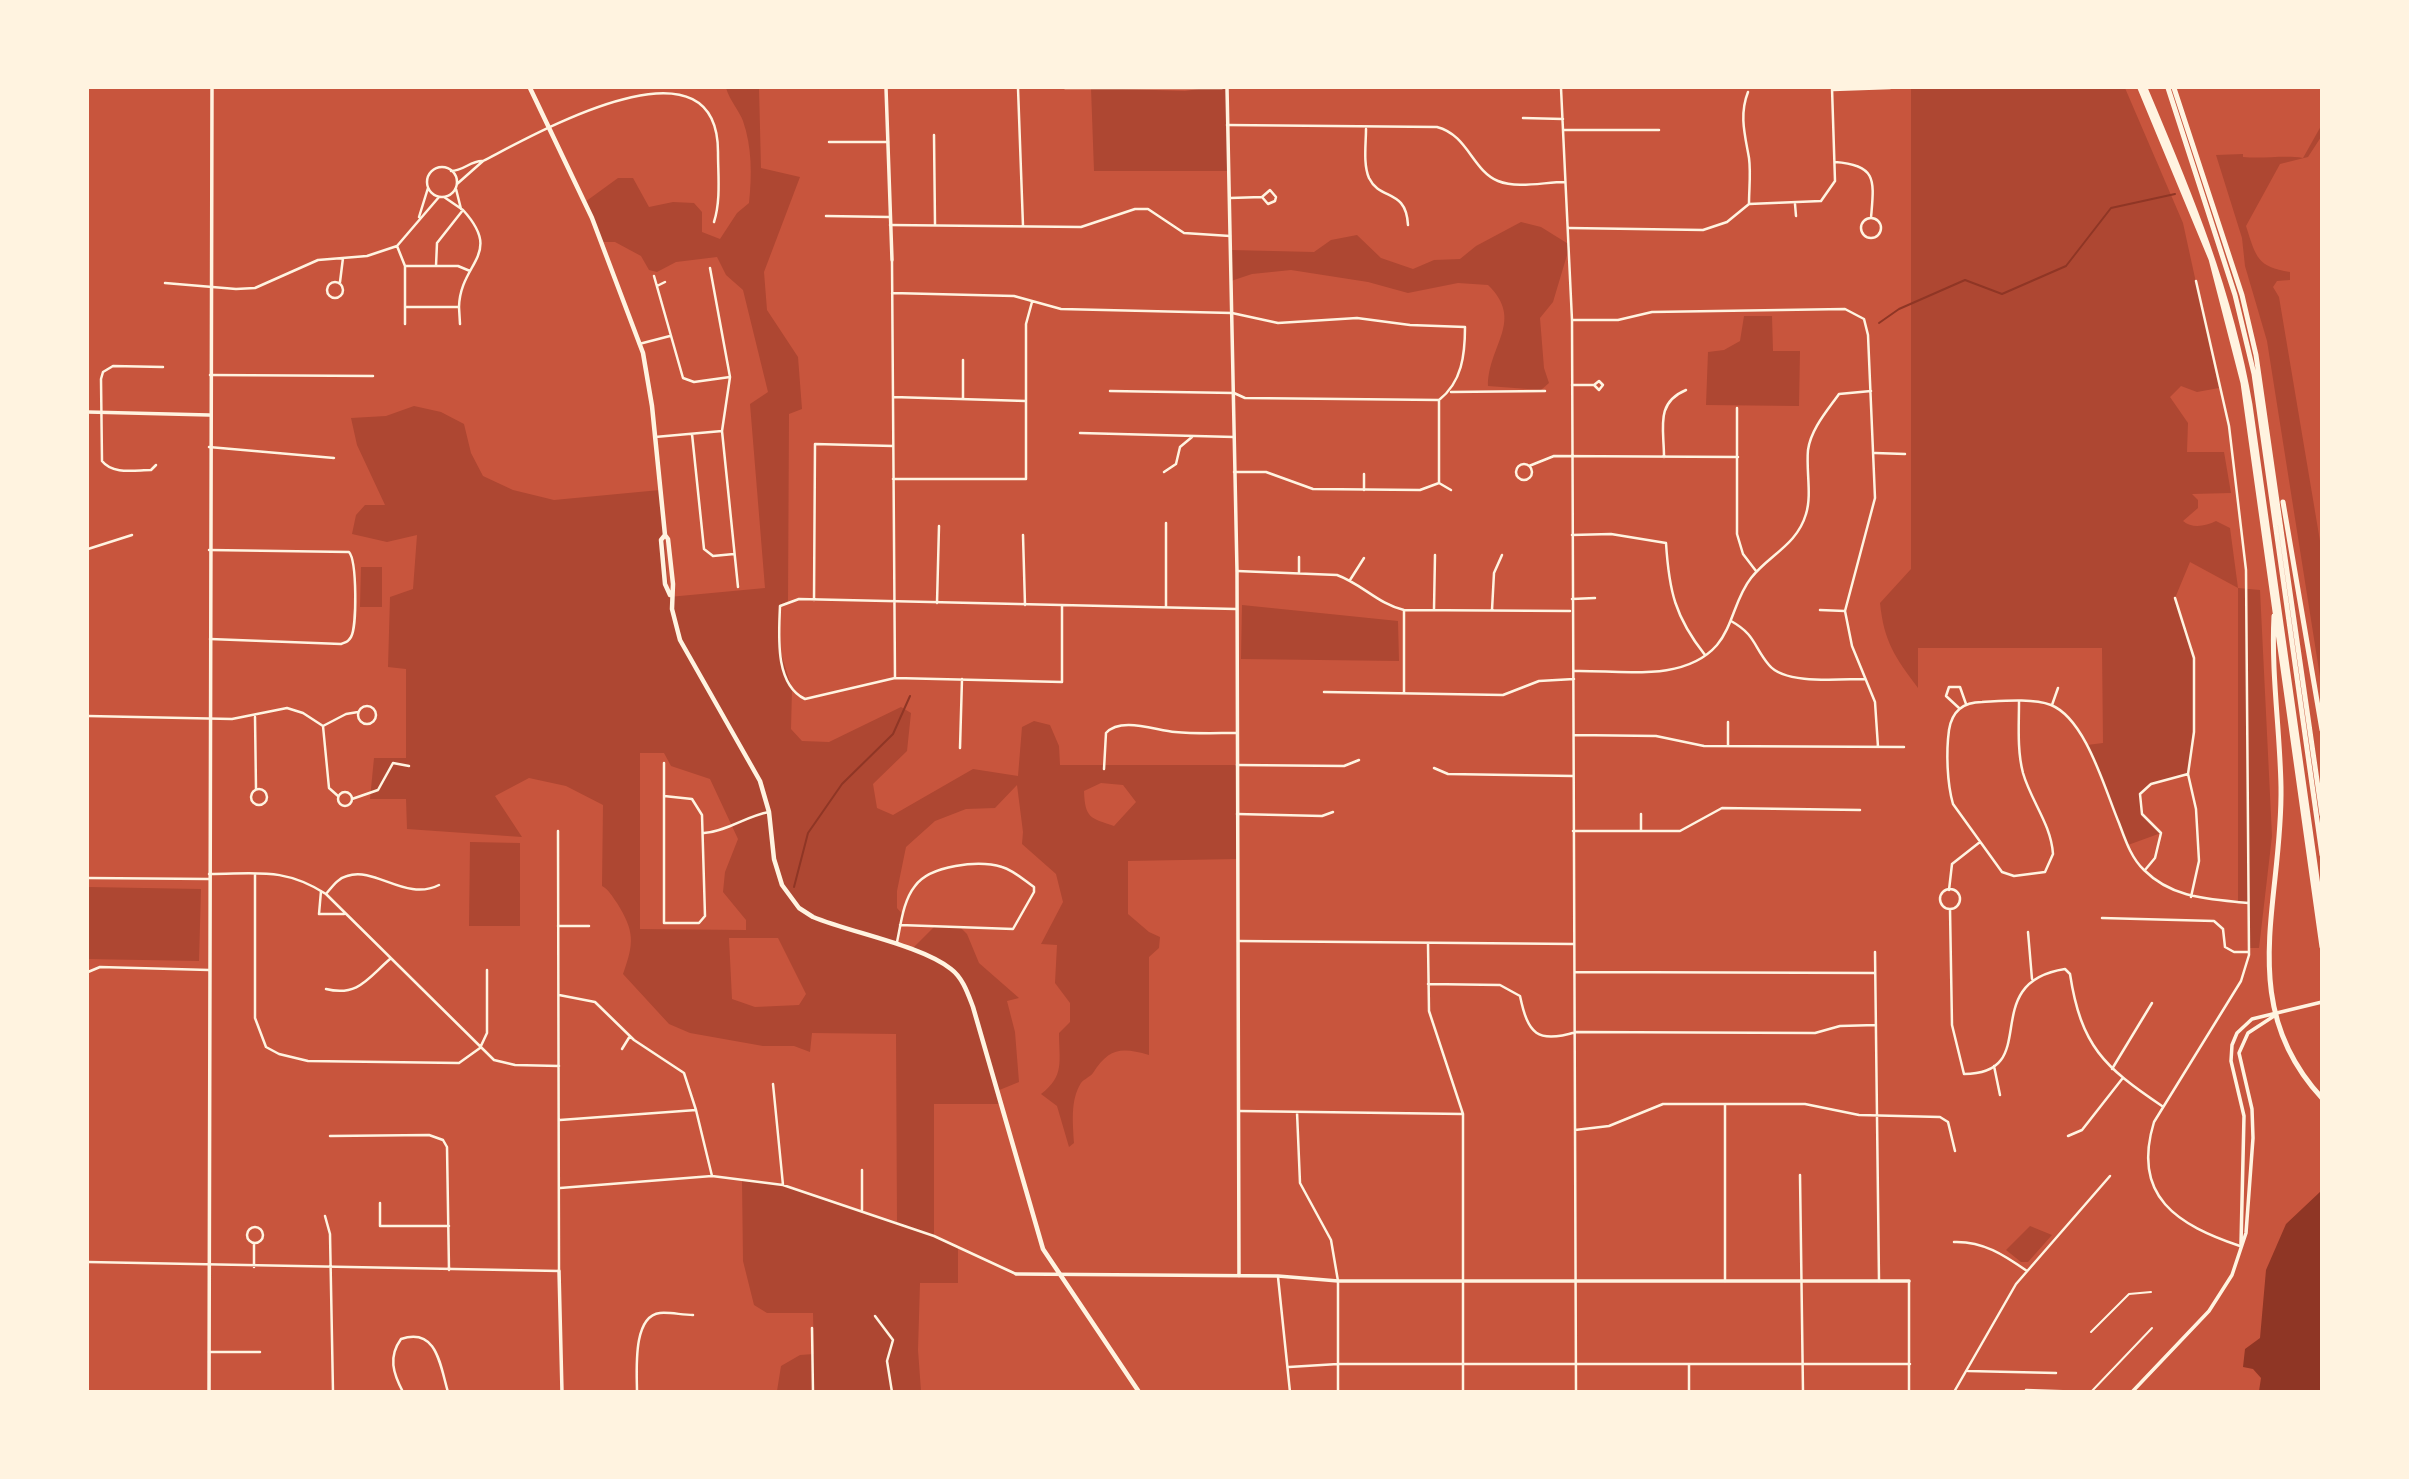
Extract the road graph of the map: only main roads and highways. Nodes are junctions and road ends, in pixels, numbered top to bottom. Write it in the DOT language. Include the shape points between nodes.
graph roads {
  1 [pos="530,88"];
  2 [pos="2143,88"];
  3 [pos="2168,88"];
  4 [pos="2174,88"];
  5 [pos="2269,436"];
  6 [pos="2274,603"];
  7 [pos="2322,730"];
  8 [pos="2322,815"];
  9 [pos="2322,855"];
  10 [pos="2322,914"];
  11 [pos="2322,947"];
  12 [pos="2322,1098"];
  13 [pos="1139,1391"];
  1 -- 13 [label="main road" via="592,218 648,371 672,571 671,597 680,640 760,781 778,873 799,908 952,970 966,990 1036,1233 1058,1275"];
  2 -- 6 [label="highway" via="2195,216 2229,320 2243,383"];
  2 -- 10 [label="highway" via="2201,219 2239,344"];
  3 -- 9 [label="highway" via="2235,295 2254,374"];
  4 -- 5 [label="highway" via="2242,295"];
  5 -- 7 [label="highway"];
  5 -- 8 [label="highway"];
  6 -- 11 [label="highway"];
  6 -- 12 [label="highway" via="2281,786 2268,952 2274,1016 2292,1061"];
}
